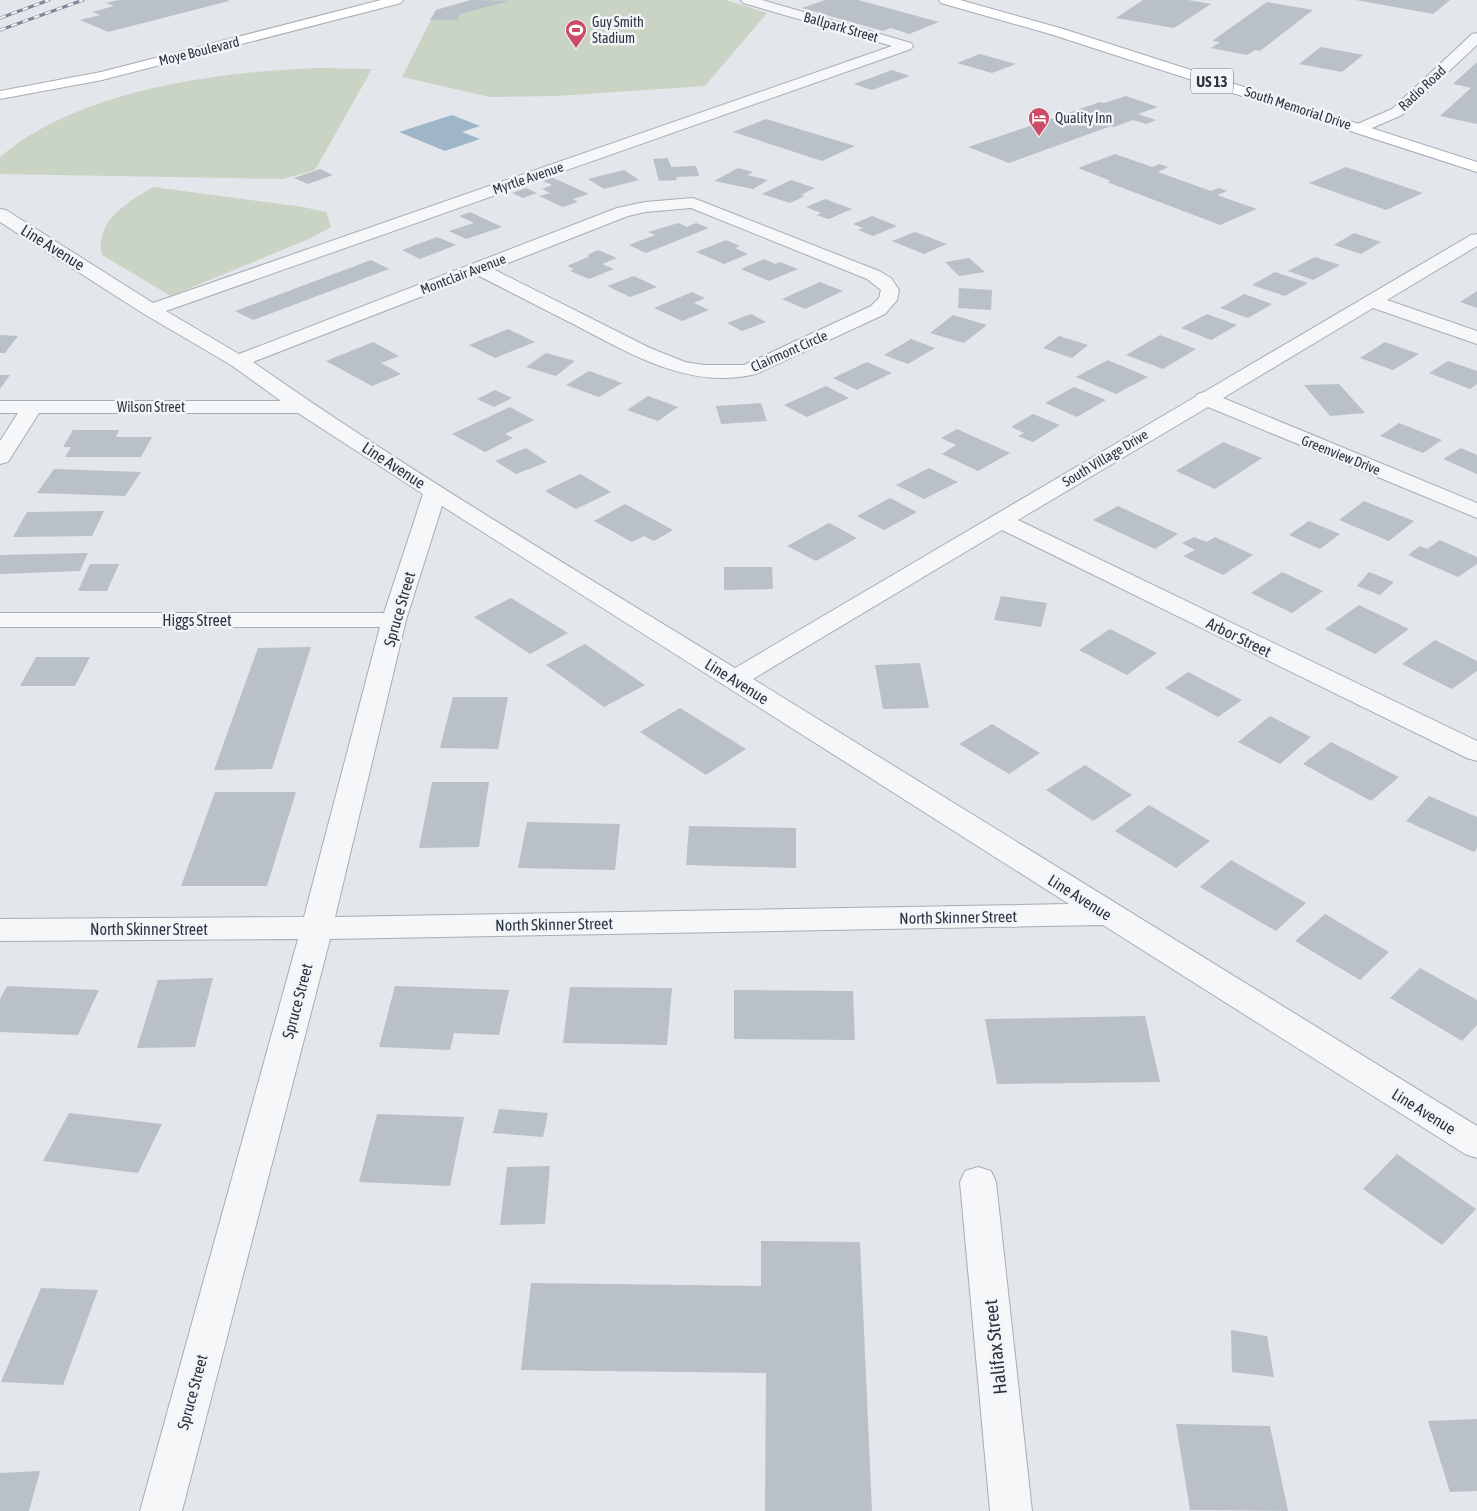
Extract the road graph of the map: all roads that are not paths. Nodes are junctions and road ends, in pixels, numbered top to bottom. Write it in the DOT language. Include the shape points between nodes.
graph roads {
  1 [pos="396,0"];
  2 [pos="748,0"];
  3 [pos="946,0"];
  4 [pos="1477,37"];
  5 [pos="906,46"];
  6 [pos="0,95"];
  7 [pos="1360,128"];
  8 [pos="1477,167"];
  9 [pos="693,203"];
  10 [pos="0,214"];
  11 [pos="1477,239"];
  12 [pos="477,268"];
  13 [pos="1370,301"];
  14 [pos="151,310"];
  15 [pos="1477,338"];
  16 [pos="238,361"];
  17 [pos="1205,398"];
  18 [pos="0,407"];
  19 [pos="33,407"];
  20 [pos="303,407"];
  21 [pos="0,458"];
  22 [pos="435,492"];
  23 [pos="1477,511"];
  24 [pos="1001,521"];
  25 [pos="0,620"];
  26 [pos="394,620"];
  27 [pos="734,679"];
  28 [pos="1477,752"];
  29 [pos="1107,914"];
  30 [pos="317,928"];
  31 [pos="0,930"];
  32 [pos="1477,1144"];
  33 [pos="978,1182"];
  34 [pos="161,1511"];
  35 [pos="1011,1511"];
  1 -- 6 [label="main road, Moye Boulevard" via="102,76"];
  2 -- 5 [label="street, Ballpark Street"];
  3 -- 7 [label="main road, South Memorial Drive / US 13" via="1056,31"];
  4 -- 7 [label="street, Radio Road" via="1397,112"];
  5 -- 14 [label="street, Myrtle Avenue"];
  7 -- 8 [label="main road, South Memorial Drive / US 13"];
  9 -- 12 [label="street, Montclair Avenue" via="623,212"];
  9 -- 12 [label="street, Clairmont Circle" via="873,276 890,290 888,300 878,310 750,370 708,372 687,369 654,356"];
  10 -- 14 [label="street, Line Avenue"];
  11 -- 13 [label="street, South Village Drive"];
  12 -- 16 [label="street, Montclair Avenue"];
  13 -- 15 [label="street"];
  13 -- 17 [label="street, South Village Drive"];
  14 -- 16 [label="street, Line Avenue"];
  16 -- 20 [label="street, Line Avenue"];
  17 -- 23 [label="street, Greenview Drive"];
  17 -- 24 [label="street, South Village Drive"];
  18 -- 19 [label="street, Wilson Street"];
  19 -- 20 [label="street, Wilson Street"];
  19 -- 21 [label="street"];
  20 -- 22 [label="street, Line Avenue"];
  22 -- 26 [label="street, Spruce Street"];
  22 -- 27 [label="street, Line Avenue"];
  24 -- 27 [label="street, South Village Drive"];
  24 -- 28 [label="street, Arbor Street"];
  25 -- 26 [label="street, Higgs Street"];
  26 -- 30 [label="street, Spruce Street"];
  27 -- 29 [label="street, Line Avenue"];
  29 -- 30 [label="street, North Skinner Street"];
  29 -- 32 [label="street, Line Avenue"];
  30 -- 31 [label="street, North Skinner Street"];
  30 -- 34 [label="street, Spruce Street"];
  33 -- 35 [label="street, Halifax Street"];
}
